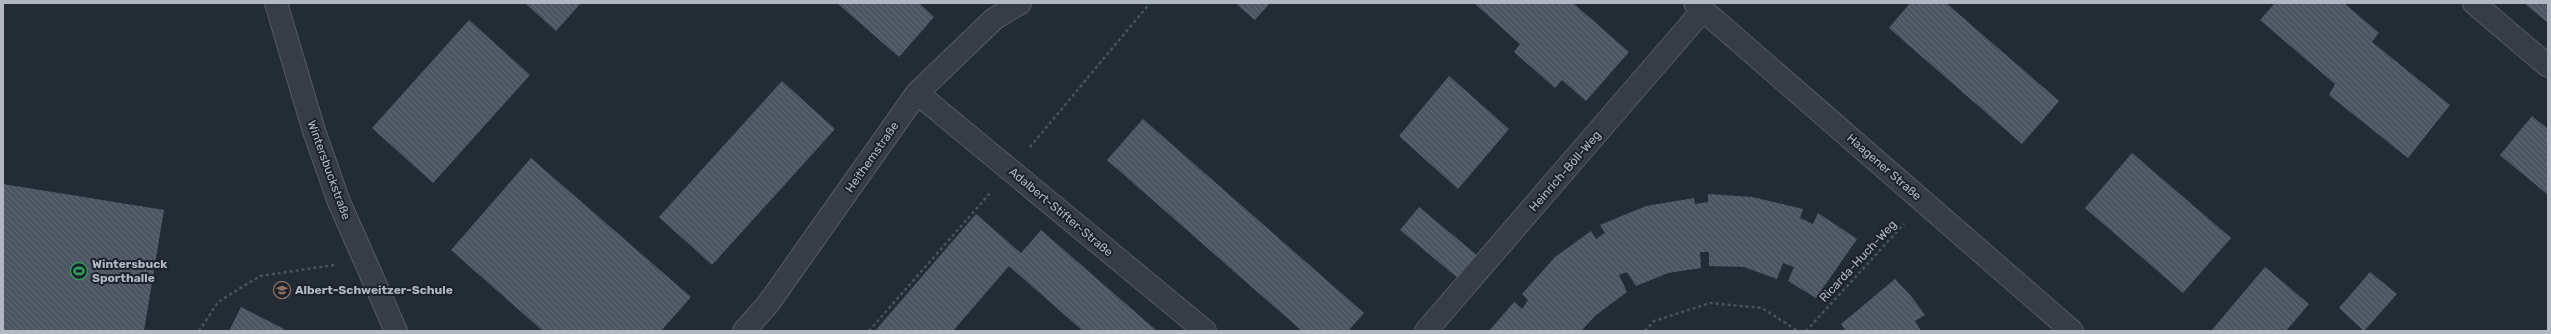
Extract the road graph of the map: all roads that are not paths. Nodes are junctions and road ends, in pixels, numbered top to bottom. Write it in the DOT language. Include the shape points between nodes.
graph roads {
  1 [pos="276,3"];
  2 [pos="1020,3"];
  3 [pos="2474,3"];
  4 [pos="1699,7"];
  5 [pos="991,11"];
  6 [pos="2548,66"];
  7 [pos="917,93"];
  8 [pos="396,331"];
  9 [pos="744,331"];
  10 [pos="1205,331"];
  11 [pos="1426,331"];
  12 [pos="2072,331"];
  1 -- 8 [label="street, Wintersbuckstraße" via="314,131 339,202"];
  2 -- 5 [label="street, Heithemstraße"];
  3 -- 6 [label="street"];
  4 -- 11 [label="street, Heinrich-Böll-Weg"];
  4 -- 12 [label="street, Haagener Straße"];
  5 -- 7 [label="street, Heithemstraße"];
  7 -- 9 [label="street, Heithemstraße" via="768,304"];
  7 -- 10 [label="street, Adalbert-Stifter-Straße"];
}
